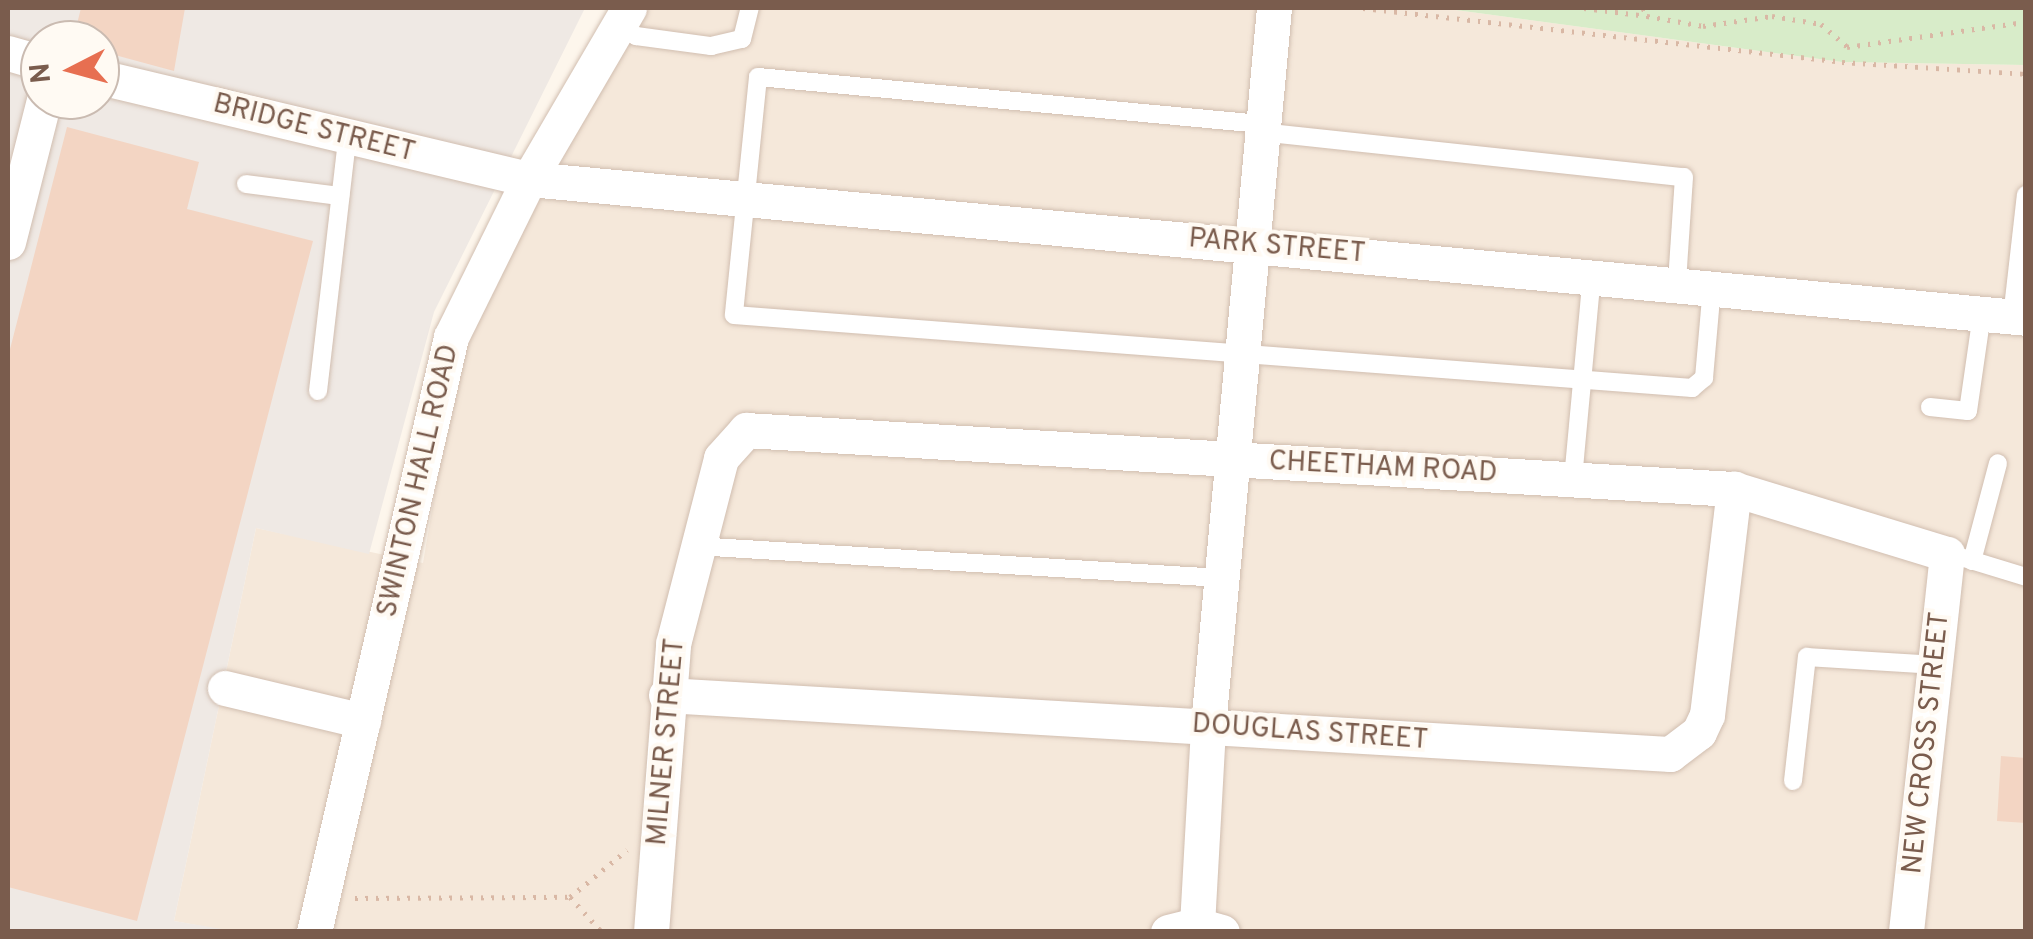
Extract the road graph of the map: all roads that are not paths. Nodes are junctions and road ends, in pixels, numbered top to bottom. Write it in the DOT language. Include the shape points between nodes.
graph roads {
  1 [pos="750,8"];
  2 [pos="1274,8"];
  3 [pos="624,17"];
  4 [pos="120,82"];
  5 [pos="39,120"];
  6 [pos="1261,128"];
  7 [pos="346,139"];
  8 [pos="529,179"];
  9 [pos="246,184"];
  10 [pos="2026,195"];
  11 [pos="340,196"];
  12 [pos="744,200"];
  13 [pos="8,242"];
  14 [pos="1250,244"];
  15 [pos="1592,275"];
  16 [pos="1694,284"];
  17 [pos="2006,317"];
  18 [pos="1239,354"];
  19 [pos="1582,380"];
  20 [pos="318,391"];
  21 [pos="1930,408"];
  22 [pos="733,443"];
  23 [pos="1231,459"];
  24 [pos="1998,462"];
  25 [pos="1574,480"];
  26 [pos="1734,489"];
  27 [pos="694,546"];
  28 [pos="1960,557"];
  29 [pos="2026,577"];
  30 [pos="1221,578"];
  31 [pos="1936,664"];
  32 [pos="225,688"];
  33 [pos="666,694"];
  34 [pos="363,721"];
  35 [pos="1208,726"];
  36 [pos="1793,781"];
  37 [pos="318,915"];
  38 [pos="1196,929"];
  39 [pos="651,932"];
  40 [pos="1906,932"];
  1 -- 3 [label="lane" via="742,39 711,46 636,36"];
  2 -- 6 [label="street"];
  3 -- 8 [label="street, SWINTON HALL ROAD"];
  4 -- 7 [label="street, BRIDGE STREET"];
  5 -- 13 [label="street"];
  6 -- 12 [label="lane" via="763,75 755,81"];
  6 -- 14 [label="street"];
  6 -- 16 [label="lane" via="1684,177"];
  7 -- 8 [label="street, BRIDGE STREET"];
  7 -- 11 [label="lane"];
  8 -- 12 [label="street, PARK STREET"];
  8 -- 34 [label="street, SWINTON HALL ROAD" via="451,337"];
  9 -- 11 [label="lane"];
  10 -- 17 [label="lane"];
  11 -- 20 [label="lane"];
  12 -- 14 [label="street, PARK STREET"];
  12 -- 18 [label="lane" via="734,310 739,317"];
  14 -- 15 [label="street, PARK STREET"];
  14 -- 18 [label="street"];
  15 -- 16 [label="street, PARK STREET"];
  15 -- 19 [label="lane"];
  16 -- 17 [label="street, PARK STREET"];
  16 -- 19 [label="lane" via="1701,386"];
  17 -- 21 [label="lane" via="1968,412"];
  18 -- 19 [label="lane"];
  18 -- 23 [label="street"];
  19 -- 25 [label="lane"];
  22 -- 23 [label="street, CHEETHAM ROAD" via="746,430"];
  22 -- 27 [label="street, MILNER STREET" via="721,458"];
  23 -- 25 [label="street, CHEETHAM ROAD"];
  23 -- 30 [label="street"];
  24 -- 28 [label="lane"];
  25 -- 26 [label="street, CHEETHAM ROAD"];
  26 -- 28 [label="street, CHEETHAM ROAD"];
  26 -- 35 [label="street, DOUGLAS STREET" via="1707,715 1699,732 1670,754"];
  27 -- 30 [label="lane"];
  27 -- 33 [label="street, MILNER STREET"];
  28 -- 29 [label="lane, CHEETHAM ROAD"];
  28 -- 31 [label="street, NEW CROSS STREET"];
  30 -- 35 [label="street"];
  31 -- 36 [label="lane" via="1808,657"];
  31 -- 40 [label="street, NEW CROSS STREET"];
  32 -- 34 [label="street"];
  33 -- 35 [label="street, DOUGLAS STREET"];
  33 -- 39 [label="street, MILNER STREET"];
  34 -- 37 [label="street, SWINTON HALL ROAD"];
  35 -- 38 [label="street"];
}
